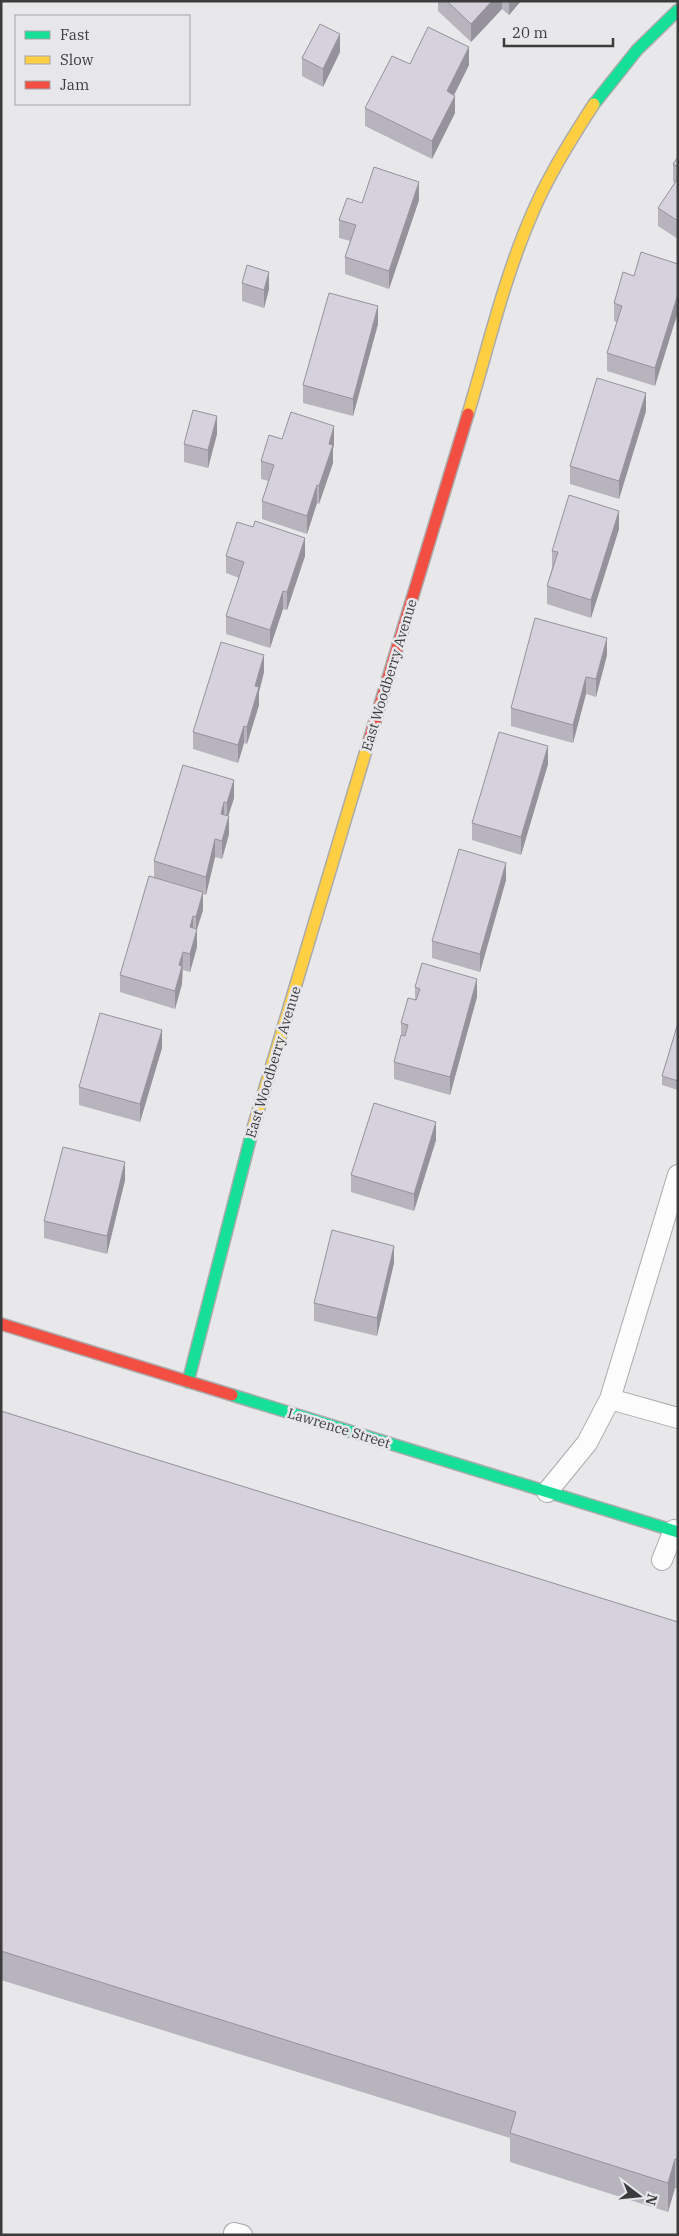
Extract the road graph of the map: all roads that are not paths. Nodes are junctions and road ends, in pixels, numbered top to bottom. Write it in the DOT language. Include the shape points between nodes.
graph roads {
  1 [pos="678,10"];
  2 [pos="678,1175"];
  3 [pos="1,1324"];
  4 [pos="188,1382"];
  5 [pos="610,1399"];
  6 [pos="678,1418"];
  7 [pos="547,1492"];
  8 [pos="676,1531"];
  9 [pos="662,1560"];
  1 -- 4 [label="street, East Woodberry Avenue" via="656,28 590,107 540,196 510,273 251,1135"];
  2 -- 5 [label="lane"];
  3 -- 4 [label="street, Lawrence Street"];
  4 -- 7 [label="street, Lawrence Street"];
  5 -- 6 [label="lane"];
  5 -- 7 [label="lane" via="587,1443"];
  7 -- 8 [label="street, Lawrence Street"];
  8 -- 9 [label="lane"];
}
